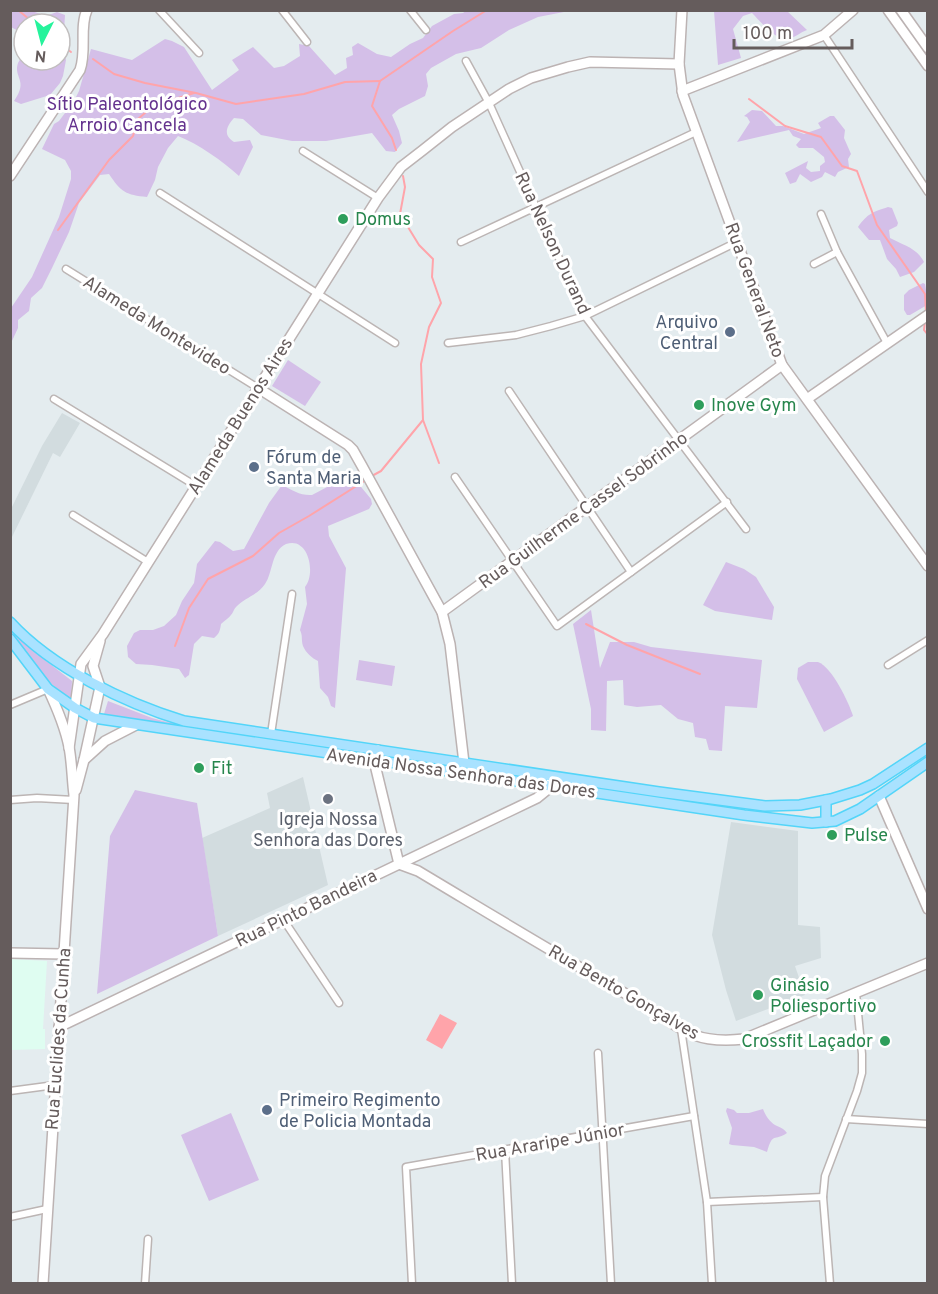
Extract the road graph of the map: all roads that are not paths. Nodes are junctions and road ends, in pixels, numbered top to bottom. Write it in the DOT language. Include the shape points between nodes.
graph roads {
  1 [pos="87,10"];
  2 [pos="159,10"];
  3 [pos="282,10"];
  4 [pos="410,10"];
  5 [pos="682,10"];
  6 [pos="853,10"];
  7 [pos="888,10"];
  8 [pos="901,10"];
  9 [pos="426,30"];
  10 [pos="824,35"];
  11 [pos="308,42"];
  12 [pos="927,48"];
  13 [pos="198,53"];
  14 [pos="466,60"];
  15 [pos="679,64"];
  16 [pos="927,66"];
  17 [pos="682,91"];
  18 [pos="489,103"];
  19 [pos="696,132"];
  20 [pos="303,151"];
  21 [pos="10,176"];
  22 [pos="927,192"];
  23 [pos="160,193"];
  24 [pos="378,198"];
  25 [pos="536,208"];
  26 [pos="821,214"];
  27 [pos="461,242"];
  28 [pos="737,242"];
  29 [pos="837,252"];
  30 [pos="814,264"];
  31 [pos="66,269"];
  32 [pos="318,294"];
  33 [pos="927,315"];
  34 [pos="585,316"];
  35 [pos="395,343"];
  36 [pos="448,343"];
  37 [pos="887,343"];
  38 [pos="782,365"];
  39 [pos="258,388"];
  40 [pos="509,391"];
  41 [pos="54,399"];
  42 [pos="807,399"];
  43 [pos="679,440"];
  44 [pos="455,477"];
  45 [pos="196,486"];
  46 [pos="726,502"];
  47 [pos="587,507"];
  48 [pos="73,515"];
  49 [pos="747,529"];
  50 [pos="512,561"];
  51 [pos="148,562"];
  52 [pos="927,566"];
  53 [pos="631,572"];
  54 [pos="292,594"];
  55 [pos="442,612"];
  56 [pos="10,622"];
  57 [pos="102,634"];
  58 [pos="10,639"];
  59 [pos="927,640"];
  60 [pos="888,665"];
  61 [pos="80,675"];
  62 [pos="100,687"];
  63 [pos="48,689"];
  64 [pos="10,705"];
  65 [pos="75,708"];
  66 [pos="94,718"];
  67 [pos="136,725"];
  68 [pos="271,734"];
  69 [pos="69,748"];
  70 [pos="927,748"];
  71 [pos="378,750"];
  72 [pos="84,760"];
  73 [pos="377,760"];
  74 [pos="927,762"];
  75 [pos="464,763"];
  76 [pos="551,781"];
  77 [pos="879,796"];
  78 [pos="74,797"];
  79 [pos="10,800"];
  80 [pos="826,800"];
  81 [pos="826,822"];
  82 [pos="399,864"];
  83 [pos="927,909"];
  84 [pos="283,919"];
  85 [pos="10,953"];
  86 [pos="64,954"];
  87 [pos="927,963"];
  88 [pos="856,993"];
  89 [pos="339,1003"];
  90 [pos="59,1027"];
  91 [pos="681,1028"];
  92 [pos="598,1053"];
  93 [pos="55,1085"];
  94 [pos="10,1091"];
  95 [pos="694,1116"];
  96 [pos="846,1119"];
  97 [pos="927,1124"];
  98 [pos="603,1132"];
  99 [pos="505,1150"];
  100 [pos="823,1197"];
  101 [pos="707,1202"];
  102 [pos="48,1209"];
  103 [pos="10,1217"];
  104 [pos="148,1239"];
  105 [pos="43,1284"];
  106 [pos="146,1284"];
  107 [pos="412,1284"];
  108 [pos="512,1284"];
  109 [pos="611,1284"];
  110 [pos="712,1284"];
  111 [pos="830,1284"];
  1 -- 21 [label="street" via="80,70"];
  2 -- 13 [label="street"];
  3 -- 11 [label="street"];
  4 -- 9 [label="street"];
  5 -- 15 [label="street, Rua General Neto"];
  6 -- 10 [label="street"];
  7 -- 16 [label="street"];
  8 -- 12 [label="street"];
  10 -- 17 [label="street"];
  10 -- 22 [label="street"];
  14 -- 18 [label="street, Rua Nelson Durand"];
  15 -- 17 [label="street, Rua General Neto"];
  15 -- 18 [label="street, Alameda Buenos Aires" via="590,62 531,78"];
  17 -- 19 [label="street, Rua General Neto"];
  18 -- 24 [label="street, Alameda Buenos Aires" via="401,167"];
  18 -- 25 [label="street, Rua Nelson Durand"];
  19 -- 25 [label="street"];
  19 -- 28 [label="street, Rua General Neto"];
  20 -- 24 [label="street"];
  23 -- 32 [label="street"];
  24 -- 32 [label="street, Alameda Buenos Aires"];
  25 -- 27 [label="street"];
  25 -- 34 [label="street, Rua Nelson Durand"];
  26 -- 29 [label="street"];
  28 -- 34 [label="street"];
  28 -- 38 [label="street, Rua General Neto"];
  29 -- 30 [label="street"];
  29 -- 37 [label="street"];
  31 -- 39 [label="street, Alameda Montevideo"];
  32 -- 35 [label="street"];
  32 -- 39 [label="street, Alameda Buenos Aires"];
  33 -- 37 [label="street"];
  34 -- 36 [label="street" via="516,335"];
  34 -- 43 [label="street, Rua Nelson Durand"];
  37 -- 42 [label="street"];
  38 -- 42 [label="street, Rua General Neto"];
  38 -- 43 [label="street, Rua Guilherme Cassel Sobrinho"];
  39 -- 45 [label="street, Alameda Buenos Aires"];
  39 -- 55 [label="street, Alameda Montevideo" via="353,450"];
  40 -- 47 [label="street"];
  41 -- 45 [label="street"];
  42 -- 52 [label="street, Rua General Neto"];
  43 -- 46 [label="street, Rua Nelson Durand"];
  43 -- 47 [label="street, Rua Guilherme Cassel Sobrinho"];
  44 -- 50 [label="street"];
  45 -- 51 [label="street, Alameda Buenos Aires"];
  46 -- 49 [label="street, Rua Nelson Durand"];
  46 -- 53 [label="street"];
  47 -- 50 [label="street, Rua Guilherme Cassel Sobrinho"];
  47 -- 53 [label="street"];
  48 -- 51 [label="street"];
  50 -- 53 [label="street" via="557,626"];
  50 -- 55 [label="street, Rua Guilherme Cassel Sobrinho"];
  51 -- 57 [label="street, Alameda Buenos Aires"];
  54 -- 68 [label="street"];
  55 -- 75 [label="street, Alameda Montevideo" via="450,644"];
  56 -- 61 [label="main road, Avenida Nossa Senhora das Dores" via="38,648"];
  57 -- 61 [label="street, Alameda Buenos Aires" via="81,664"];
  57 -- 62 [label="street, Alameda Buenos Aires" via="93,666"];
  58 -- 63 [label="main road, Avenida Nossa Senhora das Dores"];
  59 -- 60 [label="street"];
  61 -- 62 [label="main road, Avenida Nossa Senhora das Dores"];
  61 -- 65 [label="street, Alameda Buenos Aires"];
  62 -- 66 [label="street, Rua Euclides da Cunha"];
  62 -- 68 [label="main road, Avenida Nossa Senhora das Dores" via="150,711 184,721"];
  63 -- 64 [label="street"];
  63 -- 65 [label="main road, Avenida Nossa Senhora das Dores"];
  63 -- 69 [label="street, Rua Euclides da Cunha"];
  65 -- 66 [label="main road, Avenida Nossa Senhora das Dores"];
  65 -- 69 [label="street, Rua Euclides da Cunha"];
  66 -- 67 [label="main road, Avenida Nossa Senhora das Dores"];
  66 -- 72 [label="street, Rua Euclides da Cunha"];
  67 -- 72 [label="street" via="105,741"];
  67 -- 73 [label="main road, Avenida Nossa Senhora das Dores"];
  68 -- 71 [label="main road, Avenida Nossa Senhora das Dores"];
  69 -- 78 [label="street, Rua Euclides da Cunha"];
  70 -- 80 [label="main road, Avenida Nossa Senhora das Dores" via="873,784"];
  71 -- 73 [label="street"];
  71 -- 75 [label="main road, Avenida Nossa Senhora das Dores"];
  72 -- 78 [label="street, Rua Euclides da Cunha"];
  73 -- 76 [label="main road, Avenida Nossa Senhora das Dores"];
  73 -- 82 [label="street"];
  74 -- 77 [label="main road, Avenida Nossa Senhora das Dores"];
  75 -- 76 [label="main road, Avenida Nossa Senhora das Dores"];
  76 -- 80 [label="main road, Avenida Nossa Senhora das Dores" via="753,805 788,806"];
  76 -- 81 [label="main road, Avenida Nossa Senhora das Dores" via="744,814"];
  76 -- 82 [label="street, Rua Pinto Bandeira" via="537,798"];
  77 -- 81 [label="main road, Avenida Nossa Senhora das Dores" via="842,819"];
  77 -- 83 [label="street"];
  78 -- 79 [label="street"];
  78 -- 86 [label="street, Rua Euclides da Cunha"];
  80 -- 81 [label="main road"];
  82 -- 84 [label="street, Rua Pinto Bandeira"];
  82 -- 91 [label="street, Rua Bento Gonçalves" via="418,871"];
  84 -- 89 [label="street"];
  84 -- 90 [label="street, Rua Pinto Bandeira"];
  85 -- 86 [label="street"];
  86 -- 90 [label="street, Rua Euclides da Cunha"];
  87 -- 88 [label="street, Rua Bento Gonçalves"];
  88 -- 91 [label="street, Rua Bento Gonçalves" via="744,1039 704,1038"];
  88 -- 96 [label="street" via="862,1073"];
  90 -- 93 [label="street, Rua Euclides da Cunha"];
  91 -- 95 [label="street"];
  92 -- 98 [label="street"];
  93 -- 94 [label="street"];
  93 -- 102 [label="street, Rua Euclides da Cunha"];
  95 -- 98 [label="street, Rua Araripe Júnior"];
  95 -- 101 [label="street"];
  96 -- 97 [label="street"];
  96 -- 100 [label="street" via="825,1176"];
  98 -- 99 [label="street, Rua Araripe Júnior"];
  98 -- 109 [label="street"];
  99 -- 107 [label="street, Rua Araripe Júnior" via="406,1167"];
  99 -- 108 [label="street"];
  100 -- 101 [label="street"];
  100 -- 111 [label="street"];
  101 -- 110 [label="street"];
  102 -- 103 [label="street"];
  102 -- 105 [label="street, Rua Euclides da Cunha"];
  104 -- 106 [label="street"];
}
